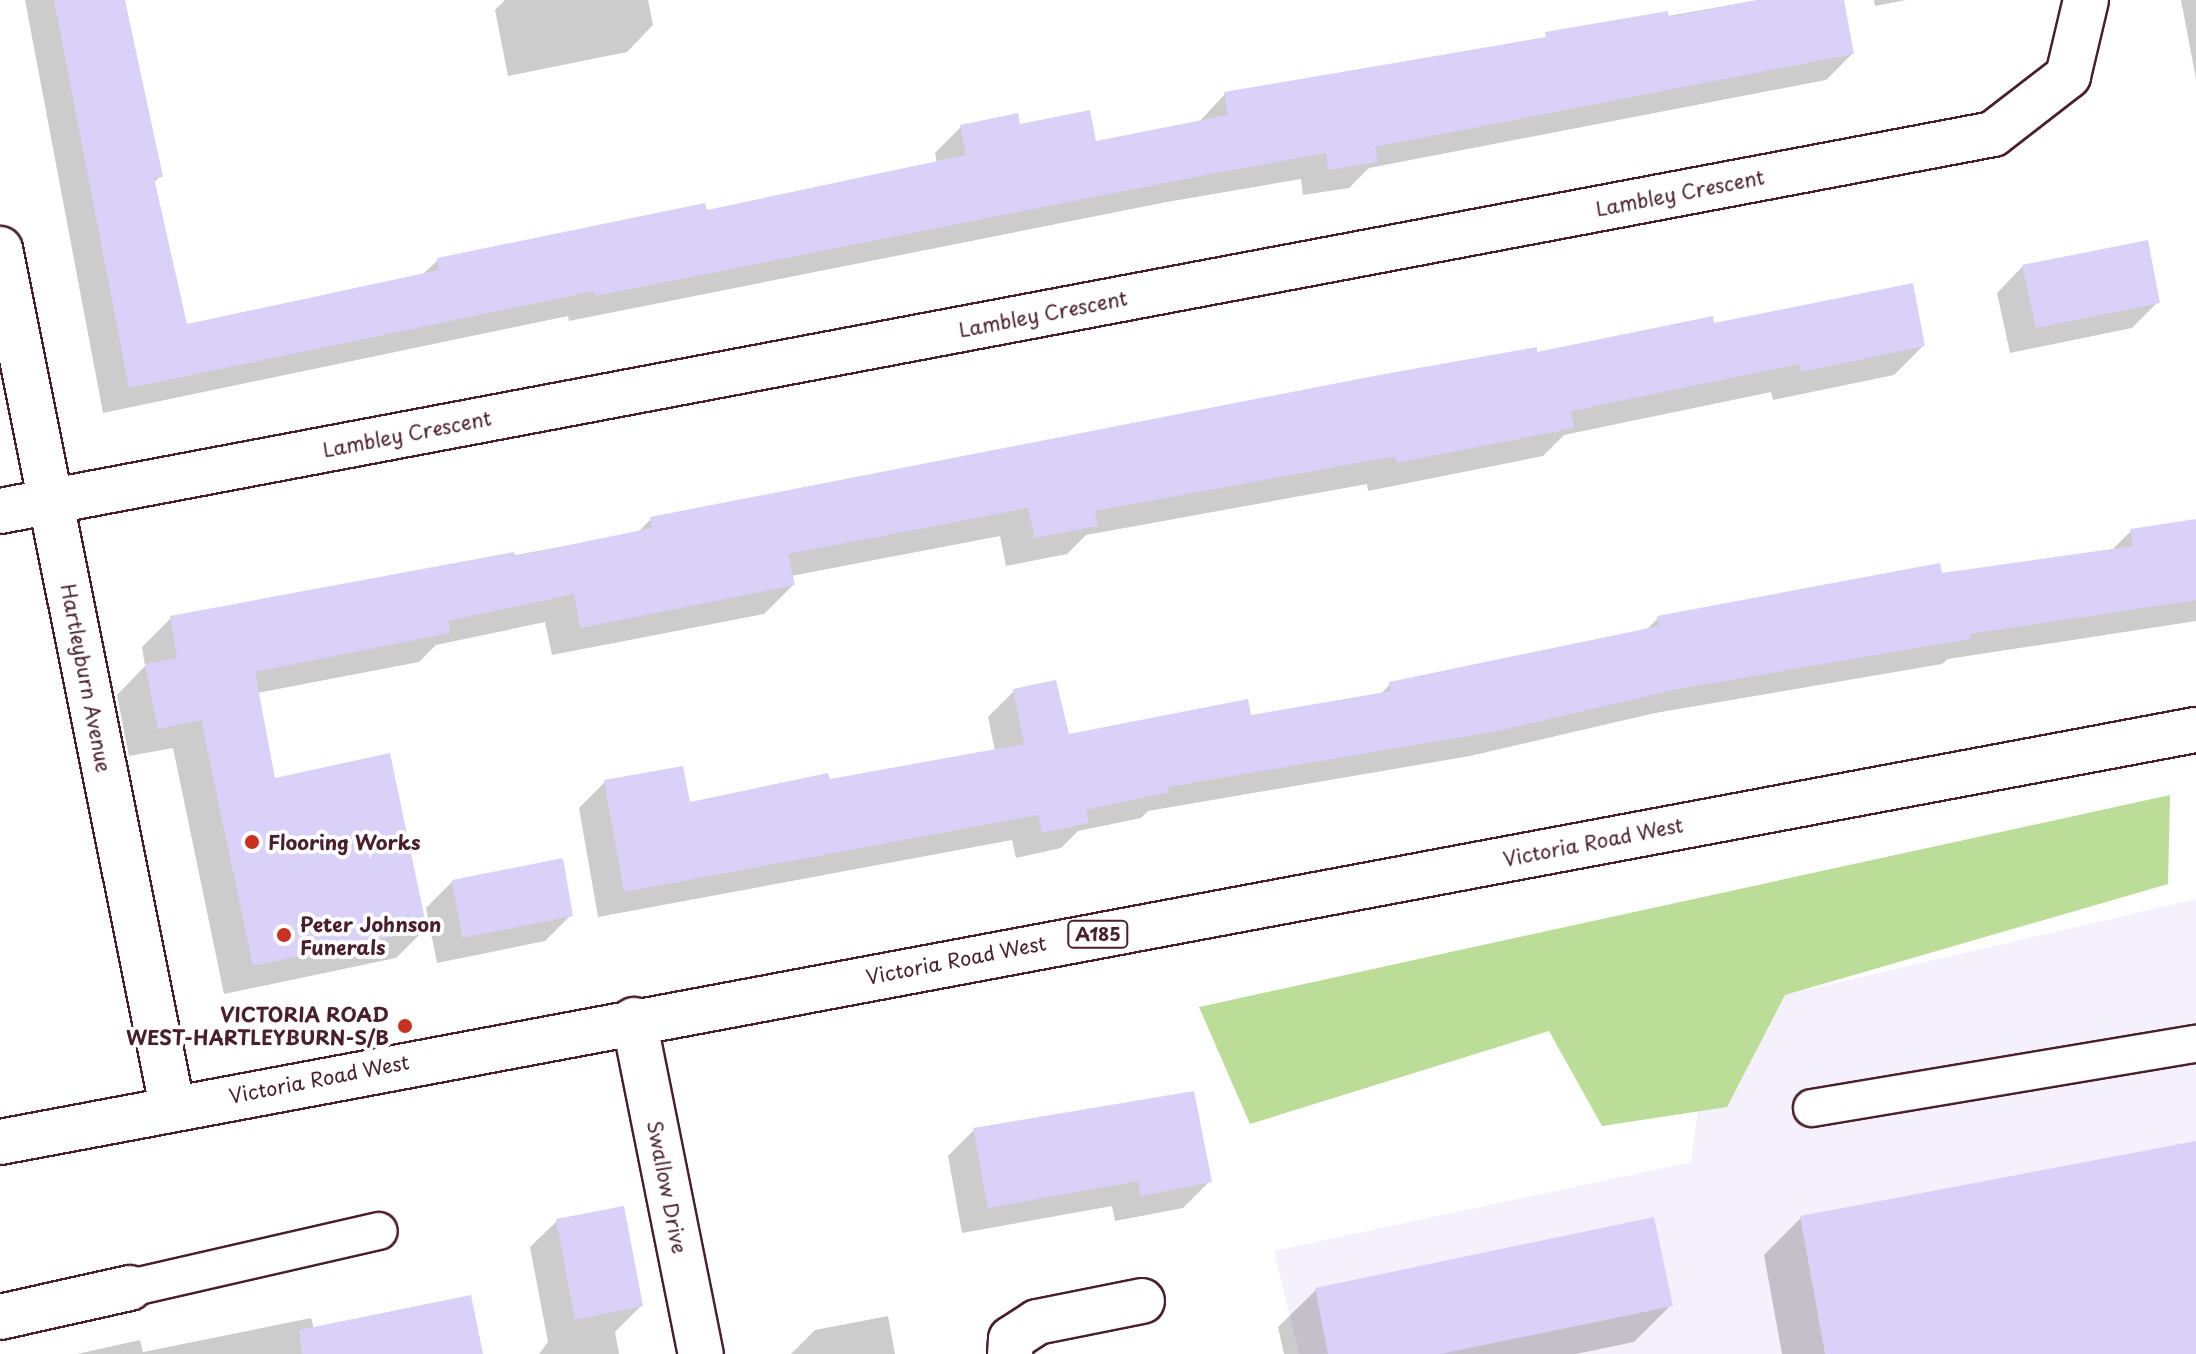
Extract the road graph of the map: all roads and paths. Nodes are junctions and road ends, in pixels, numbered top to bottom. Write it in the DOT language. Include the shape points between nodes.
graph roads {
  1 [pos="2086,0"];
  2 [pos="0,249"];
  3 [pos="50,502"];
  4 [pos="0,511"];
  5 [pos="2196,730"];
  6 [pos="634,1020"];
  7 [pos="2196,1044"];
  8 [pos="172,1106"];
  9 [pos="1812,1108"];
  10 [pos="0,1142"];
  11 [pos="379,1231"];
  12 [pos="130,1288"];
  13 [pos="1142,1301"];
  14 [pos="0,1317"];
  15 [pos="701,1354"];
  16 [pos="1010,1354"];
  1 -- 3 [label="street, Lambley Crescent" via="2068,76 1993,134"];
  2 -- 3 [label="street, Hartleyburn Avenue"];
  3 -- 4 [label="street, Lambley Crescent"];
  3 -- 8 [label="street, Hartleyburn Avenue"];
  5 -- 6 [label="street, Victoria Road West / A185"];
  6 -- 8 [label="street, Victoria Road West / A185"];
  6 -- 15 [label="street, Swallow Drive"];
  7 -- 9 [label="lane"];
  8 -- 10 [label="street, Victoria Road West / A185"];
  11 -- 12 [label="lane"];
  12 -- 14 [label="street"];
  13 -- 16 [label="street" via="1037,1322 1011,1339"];
}
